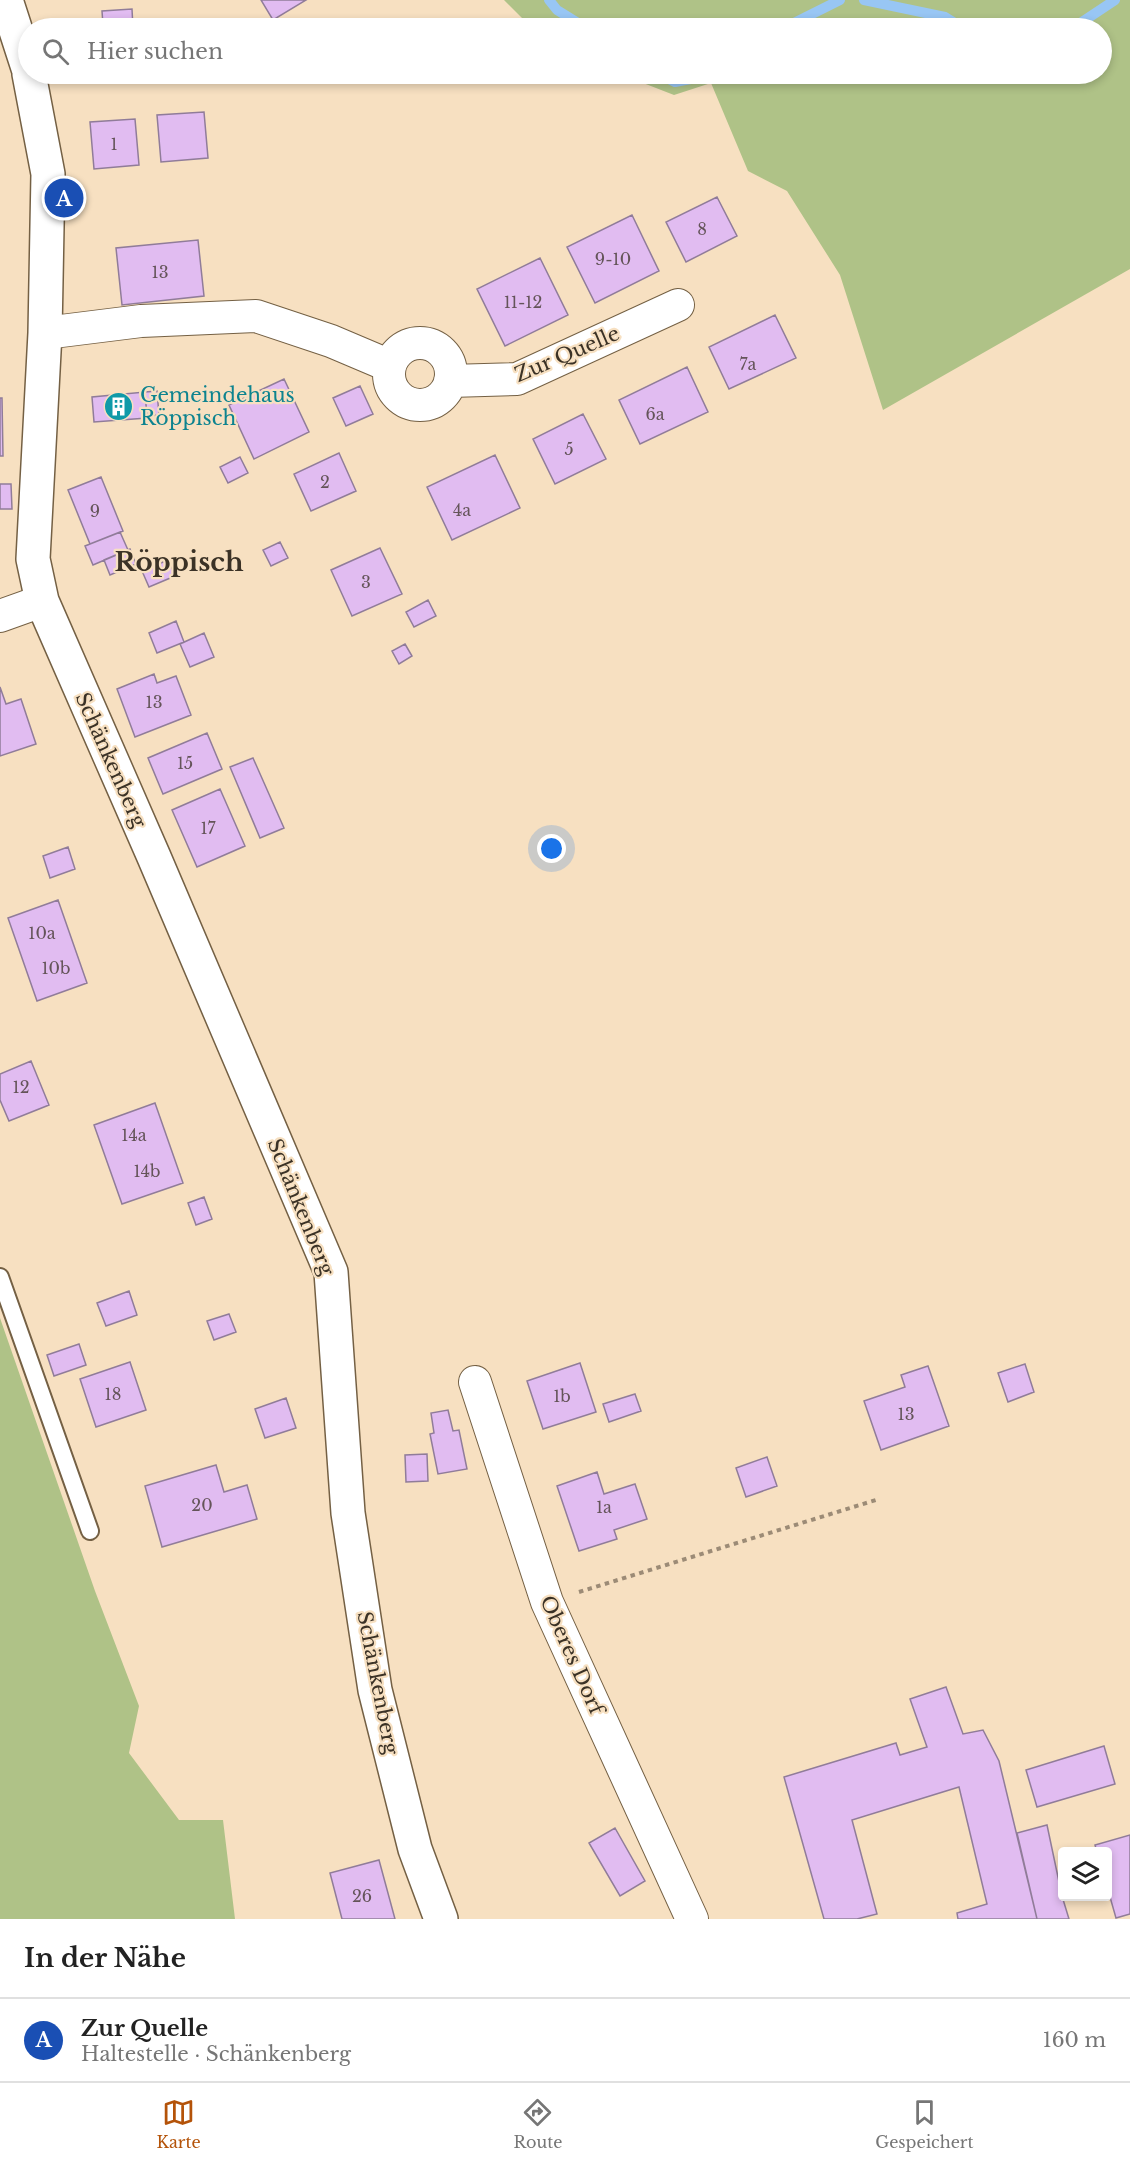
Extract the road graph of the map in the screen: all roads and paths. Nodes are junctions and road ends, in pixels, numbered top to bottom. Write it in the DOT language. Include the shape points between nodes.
graph roads {
  1 [pos="6,0"];
  2 [pos="18,55"];
  3 [pos="25,84"];
  4 [pos="678,305"];
  5 [pos="45,333"];
  6 [pos="390,366"];
  7 [pos="450,381"];
  8 [pos="42,602"];
  9 [pos="0,616"];
  10 [pos="0,1277"];
  11 [pos="475,1382"];
  12 [pos="879,1499"];
  13 [pos="90,1531"];
  14 [pos="547,1602"];
  15 [pos="441,1919"];
  16 [pos="692,1919"];
  1 -- 2 [label="street, Schänkenberg"];
  3 -- 5 [label="street, Schänkenberg" via="48,174"];
  4 -- 7 [label="street, Zur Quelle" via="517,379"];
  5 -- 6 [label="street" via="141,321 256,316"];
  5 -- 8 [label="street, Schänkenberg" via="33,558"];
  6 -- 7 [label="street" via="402,348 422,343 442,352"];
  6 -- 7 [label="street" via="391,385 403,400 412,404 432,402"];
  8 -- 9 [label="street"];
  8 -- 15 [label="street, Schänkenberg" via="331,1272 348,1513 375,1690 416,1849"];
  10 -- 13 [label="lane"];
  11 -- 14 [label="street, Oberes Dorf"];
  12 -- 14 [label="path"];
  14 -- 16 [label="street, Oberes Dorf"];
}
